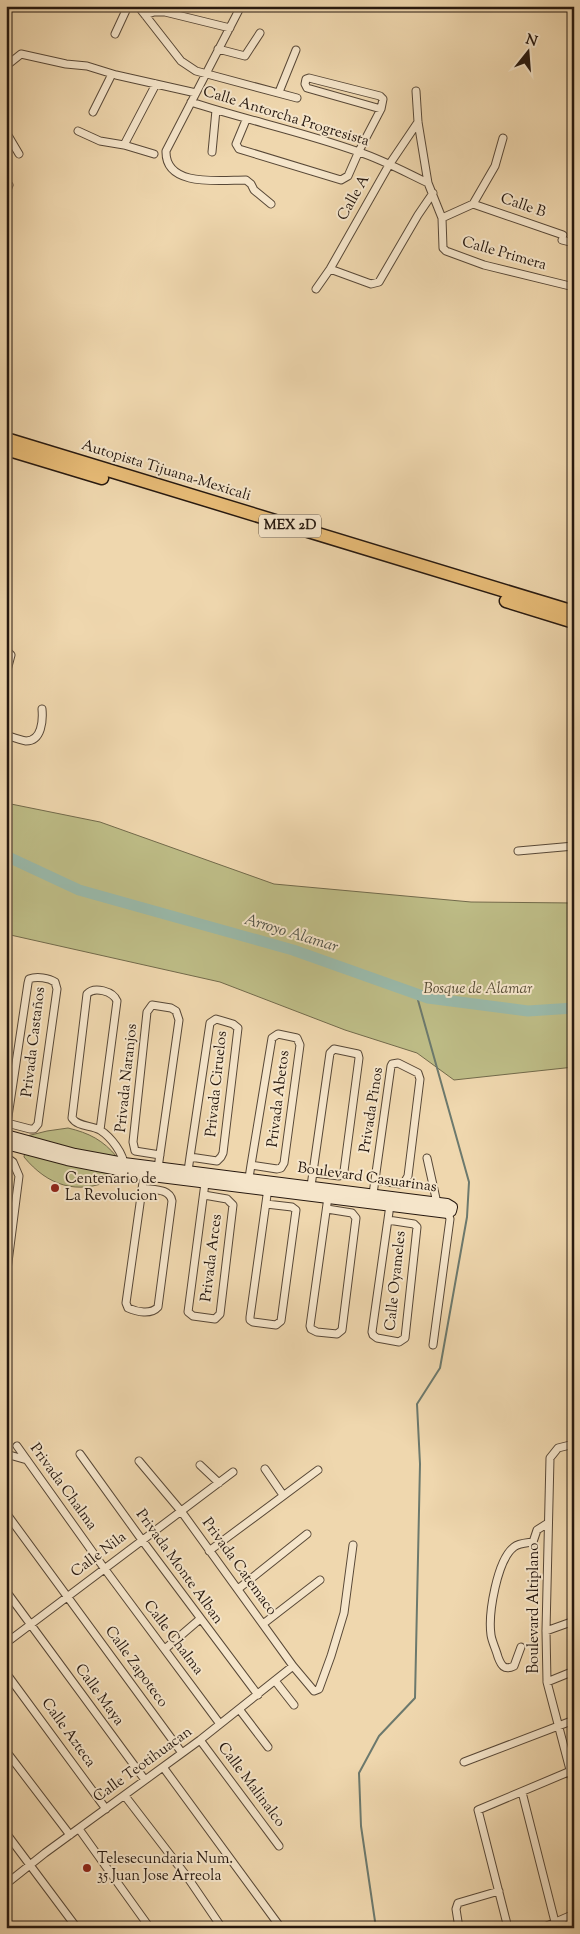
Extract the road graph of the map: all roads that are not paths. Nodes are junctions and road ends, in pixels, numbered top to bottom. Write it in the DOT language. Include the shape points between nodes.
graph roads {
  1 [pos="128,6"];
  2 [pos="138,6"];
  3 [pos="241,6"];
  4 [pos="145,15"];
  5 [pos="230,28"];
  6 [pos="260,33"];
  7 [pos="115,34"];
  8 [pos="218,49"];
  9 [pos="296,50"];
  10 [pos="6,66"];
  11 [pos="205,73"];
  12 [pos="112,74"];
  13 [pos="156,84"];
  14 [pos="416,90"];
  15 [pos="279,92"];
  16 [pos="196,93"];
  17 [pos="297,98"];
  18 [pos="190,102"];
  19 [pos="381,109"];
  20 [pos="216,110"];
  21 [pos="93,112"];
  22 [pos="246,120"];
  23 [pos="418,122"];
  24 [pos="78,131"];
  25 [pos="6,132"];
  26 [pos="504,138"];
  27 [pos="124,145"];
  28 [pos="212,152"];
  29 [pos="358,152"];
  30 [pos="19,154"];
  31 [pos="154,154"];
  32 [pos="389,164"];
  33 [pos="428,183"];
  34 [pos="9,184"];
  35 [pos="6,193"];
  36 [pos="433,193"];
  37 [pos="271,204"];
  38 [pos="473,204"];
  39 [pos="442,218"];
  40 [pos="574,243"];
  41 [pos="330,269"];
  42 [pos="574,287"];
  43 [pos="316,289"];
  44 [pos="6,439"];
  45 [pos="6,449"];
  46 [pos="574,612"];
  47 [pos="574,622"];
  48 [pos="9,653"];
  49 [pos="6,674"];
  50 [pos="42,709"];
  51 [pos="6,735"];
  52 [pos="574,846"];
  53 [pos="518,851"];
  54 [pos="6,1124"];
  55 [pos="100,1130"];
  56 [pos="6,1135"];
  57 [pos="6,1144"];
  58 [pos="160,1155"];
  59 [pos="190,1157"];
  60 [pos="6,1158"];
  61 [pos="428,1158"];
  62 [pos="251,1164"];
  63 [pos="124,1167"];
  64 [pos="158,1168"];
  65 [pos="188,1171"];
  66 [pos="314,1173"];
  67 [pos="144,1175"];
  68 [pos="249,1178"];
  69 [pos="375,1180"];
  70 [pos="205,1183"];
  71 [pos="269,1185"];
  72 [pos="311,1186"];
  73 [pos="142,1188"];
  74 [pos="373,1194"];
  75 [pos="204,1195"];
  76 [pos="328,1197"];
  77 [pos="437,1203"];
  78 [pos="266,1204"];
  79 [pos="390,1205"];
  80 [pos="327,1209"];
  81 [pos="448,1213"];
  82 [pos="388,1220"];
  83 [pos="6,1278"];
  84 [pos="433,1345"];
  85 [pos="574,1444"];
  86 [pos="17,1446"];
  87 [pos="6,1454"];
  88 [pos="80,1454"];
  89 [pos="28,1460"];
  90 [pos="139,1461"];
  91 [pos="200,1465"];
  92 [pos="264,1468"];
  93 [pos="318,1470"];
  94 [pos="233,1472"];
  95 [pos="220,1483"];
  96 [pos="283,1495"];
  97 [pos="181,1511"];
  98 [pos="6,1513"];
  99 [pos="548,1523"];
  100 [pos="307,1534"];
  101 [pos="142,1540"];
  102 [pos="353,1545"];
  103 [pos="209,1551"];
  104 [pos="104,1568"];
  105 [pos="320,1580"];
  106 [pos="238,1589"];
  107 [pos="6,1591"];
  108 [pos="67,1597"];
  109 [pos="200,1619"];
  110 [pos="574,1620"];
  111 [pos="263,1624"];
  112 [pos="30,1625"];
  113 [pos="546,1631"];
  114 [pos="6,1643"];
  115 [pos="521,1647"];
  116 [pos="165,1649"];
  117 [pos="293,1666"];
  118 [pos="574,1671"];
  119 [pos="6,1673"];
  120 [pos="276,1682"];
  121 [pos="548,1682"];
  122 [pos="258,1696"];
  123 [pos="294,1705"];
  124 [pos="239,1709"];
  125 [pos="574,1720"];
  126 [pos="220,1724"];
  127 [pos="558,1727"];
  128 [pos="200,1740"];
  129 [pos="268,1747"];
  130 [pos="6,1751"];
  131 [pos="182,1753"];
  132 [pos="464,1762"];
  133 [pos="163,1767"];
  134 [pos="572,1771"];
  135 [pos="144,1780"];
  136 [pos="574,1785"];
  137 [pos="522,1792"];
  138 [pos="125,1796"];
  139 [pos="106,1809"];
  140 [pos="78,1829"];
  141 [pos="6,1832"];
  142 [pos="70,1835"];
  143 [pos="280,1846"];
  144 [pos="31,1865"];
  145 [pos="6,1884"];
  146 [pos="499,1891"];
  147 [pos="574,1914"];
  148 [pos="555,1922"];
  149 [pos="77,1928"];
  150 [pos="150,1928"];
  151 [pos="222,1928"];
  152 [pos="281,1928"];
  153 [pos="460,1928"];
  154 [pos="508,1928"];
  155 [pos="542,1928"];
  1 -- 7 [label="street"];
  2 -- 4 [label="street"];
  3 -- 5 [label="street"];
  4 -- 5 [label="street" via="165,12"];
  4 -- 11 [label="street" via="181,60"];
  5 -- 8 [label="street"];
  6 -- 8 [label="street" via="245,56"];
  8 -- 11 [label="street"];
  9 -- 15 [label="street"];
  10 -- 12 [label="street" via="21,54"];
  11 -- 15 [label="street"];
  11 -- 16 [label="street"];
  12 -- 13 [label="street"];
  12 -- 21 [label="street"];
  13 -- 16 [label="street"];
  13 -- 27 [label="street"];
  14 -- 23 [label="street"];
  15 -- 17 [label="street"];
  16 -- 18 [label="street"];
  18 -- 20 [label="street, Calle Antorcha Progresista"];
  18 -- 37 [label="street" via="166,151 170,169 185,178 246,180"];
  19 -- 19 [label="street" via="307,88 306,79 380,96"];
  19 -- 29 [label="street"];
  20 -- 22 [label="street, Calle Antorcha Progresista"];
  20 -- 28 [label="street"];
  22 -- 29 [label="street, Calle Antorcha Progresista"];
  22 -- 29 [label="street" via="236,144 242,151 332,178 345,179"];
  23 -- 32 [label="street, Calle A"];
  23 -- 33 [label="street"];
  24 -- 27 [label="street" via="100,141"];
  25 -- 30 [label="street"];
  26 -- 38 [label="street, Calle B" via="495,166"];
  27 -- 31 [label="street"];
  29 -- 32 [label="street, Calle Antorcha Progresista"];
  32 -- 33 [label="street, Calle Antorcha Progresista"];
  32 -- 41 [label="street, Calle A"];
  33 -- 36 [label="street"];
  34 -- 35 [label="street"];
  36 -- 39 [label="street"];
  36 -- 41 [label="street" via="379,282 371,284"];
  38 -- 39 [label="street"];
  38 -- 40 [label="street, Calle B"];
  39 -- 42 [label="street, Calle Primera" via="442,244 446,251 484,265"];
  41 -- 43 [label="street, Calle A"];
  44 -- 46 [label="highway, Autopista Tijuana-Mexicali / MEX 2D"];
  45 -- 47 [label="highway, Autopista Tijuana-Mexicali / MEX 2D"];
  48 -- 49 [label="street"];
  50 -- 51 [label="street" via="42,726 38,735 25,741"];
  52 -- 53 [label="street"];
  54 -- 54 [label="street, Privada Castaños" via="30,1129 38,1124 56,982 35,977 28,983"];
  55 -- 55 [label="street" via="74,1121 71,1113 90,990 112,994 117,1000"];
  55 -- 63 [label="street" via="117,1148"];
  56 -- 63 [label="street, Boulevard Casuarinas"];
  57 -- 63 [label="street, Boulevard Casuarinas" via="68,1160"];
  58 -- 58 [label="street, Privada Naranjos" via="179,1015 171,1008 152,1005 147,1012 134,1142 135,1151"];
  58 -- 64 [label="street, Privada Naranjos"];
  59 -- 59 [label="street, Privada Ciruelos" via="216,1161 222,1158 223,1153 238,1028 216,1019 210,1024"];
  59 -- 65 [label="street, Privada Ciruelos"];
  60 -- 83 [label="street" via="13,1162 19,1176"];
  61 -- 77 [label="street"];
  62 -- 62 [label="street, Privada Abetos" via="281,1168 284,1163 300,1045 297,1038 278,1034 272,1038"];
  62 -- 68 [label="street, Privada Abetos"];
  63 -- 64 [label="street, Boulevard Casuarinas"];
  63 -- 67 [label="street, Boulevard Casuarinas"];
  64 -- 65 [label="street, Boulevard Casuarinas"];
  65 -- 68 [label="street, Boulevard Casuarinas"];
  66 -- 66 [label="street" via="339,1176 344,1171 359,1058 358,1054 338,1048 330,1053"];
  66 -- 72 [label="street"];
  67 -- 70 [label="street, Boulevard Casuarinas"];
  67 -- 73 [label="street"];
  68 -- 71 [label="street, Boulevard Casuarinas"];
  69 -- 69 [label="street, Privada Pinos" via="400,1184 408,1176 420,1079 418,1073 398,1063 391,1066"];
  69 -- 74 [label="street, Privada Pinos"];
  70 -- 71 [label="street, Boulevard Casuarinas"];
  70 -- 75 [label="street, Privada Arces"];
  71 -- 72 [label="street, Boulevard Casuarinas"];
  71 -- 76 [label="street, Boulevard Casuarinas"];
  71 -- 78 [label="street"];
  72 -- 74 [label="street, Boulevard Casuarinas"];
  73 -- 73 [label="street" via="126,1303 131,1310 150,1312 158,1307 172,1201 165,1191"];
  74 -- 77 [label="street, Boulevard Casuarinas"];
  75 -- 75 [label="street, Privada Arces" via="188,1312 193,1316 215,1319 220,1314 233,1204 227,1199"];
  76 -- 79 [label="street, Boulevard Casuarinas"];
  76 -- 80 [label="street"];
  77 -- 81 [label="street, Boulevard Casuarinas" via="450,1206"];
  78 -- 78 [label="street" via="250,1320 276,1325 281,1321 296,1210"];
  79 -- 81 [label="street, Boulevard Casuarinas"];
  79 -- 82 [label="street, Calle Oyameles"];
  80 -- 80 [label="street" via="310,1326 317,1332 337,1334 342,1330 356,1218 352,1213"];
  81 -- 84 [label="street" via="450,1219"];
  82 -- 82 [label="street, Calle Oyameles" via="372,1332 377,1338 399,1342 405,1338 417,1227"];
  85 -- 99 [label="street, Boulevard Altiplano" via="558,1448 550,1458"];
  86 -- 89 [label="street, Privada Chalma"];
  87 -- 89 [label="street"];
  88 -- 101 [label="street, Privada Monte Alban"];
  89 -- 104 [label="street, Privada Chalma"];
  90 -- 97 [label="street, Privada Catemaco"];
  91 -- 95 [label="street"];
  92 -- 96 [label="street"];
  93 -- 96 [label="street"];
  94 -- 95 [label="street, Calle Nila"];
  95 -- 97 [label="street, Calle Nila"];
  96 -- 103 [label="street"];
  97 -- 101 [label="street, Calle Nila"];
  97 -- 103 [label="street, Privada Catemaco"];
  98 -- 108 [label="street, Calle Zapoteco"];
  99 -- 113 [label="street, Boulevard Altiplano"];
  99 -- 115 [label="street" via="537,1530 533,1542 517,1545 505,1557 494,1594 491,1637 504,1668 514,1666"];
  100 -- 106 [label="street"];
  101 -- 104 [label="street, Calle Nila"];
  101 -- 109 [label="street, Privada Monte Alban"];
  102 -- 117 [label="street, Privada Catemaco" via="344,1613 319,1689 314,1691"];
  103 -- 106 [label="street, Privada Catemaco"];
  104 -- 108 [label="street, Calle Nila"];
  104 -- 116 [label="street, Calle Chalma"];
  105 -- 111 [label="street"];
  106 -- 111 [label="street, Privada Catemaco"];
  107 -- 112 [label="street, Calle Maya"];
  108 -- 112 [label="street, Calle Nila"];
  108 -- 131 [label="street, Calle Zapoteco"];
  109 -- 116 [label="street"];
  109 -- 122 [label="street, Privada Monte Alban"];
  110 -- 113 [label="street"];
  111 -- 117 [label="street, Privada Catemaco"];
  112 -- 114 [label="street, Calle Nila"];
  112 -- 135 [label="street, Calle Maya"];
  113 -- 121 [label="street, Boulevard Altiplano"];
  116 -- 126 [label="street, Calle Chalma"];
  117 -- 120 [label="street, Calle Teotihuacan"];
  118 -- 121 [label="street"];
  119 -- 139 [label="street, Calle Azteca"];
  120 -- 122 [label="street, Calle Teotihuacan"];
  120 -- 123 [label="street"];
  121 -- 127 [label="street, Boulevard Altiplano"];
  122 -- 124 [label="street, Calle Teotihuacan"];
  124 -- 126 [label="street, Calle Teotihuacan"];
  124 -- 129 [label="street"];
  125 -- 127 [label="street"];
  126 -- 128 [label="street, Calle Teotihuacan"];
  127 -- 132 [label="street"];
  127 -- 134 [label="street, Boulevard Altiplano"];
  128 -- 131 [label="street, Calle Teotihuacan"];
  128 -- 143 [label="street, Calle Malinalco"];
  130 -- 142 [label="street"];
  131 -- 133 [label="street, Calle Teotihuacan"];
  133 -- 135 [label="street, Calle Teotihuacan"];
  133 -- 152 [label="street"];
  134 -- 136 [label="street, Boulevard Altiplano"];
  134 -- 137 [label="street"];
  135 -- 138 [label="street, Calle Teotihuacan"];
  137 -- 146 [label="street" via="478,1812"];
  137 -- 148 [label="street"];
  138 -- 139 [label="street, Calle Teotihuacan"];
  138 -- 151 [label="street"];
  139 -- 140 [label="street, Calle Teotihuacan"];
  140 -- 142 [label="street, Calle Teotihuacan"];
  140 -- 150 [label="street"];
  141 -- 144 [label="street"];
  142 -- 144 [label="street, Calle Teotihuacan"];
  144 -- 145 [label="street, Calle Teotihuacan"];
  144 -- 149 [label="street"];
  146 -- 153 [label="street" via="458,1903"];
  146 -- 154 [label="street"];
  147 -- 148 [label="street"];
  148 -- 155 [label="street"];
}
